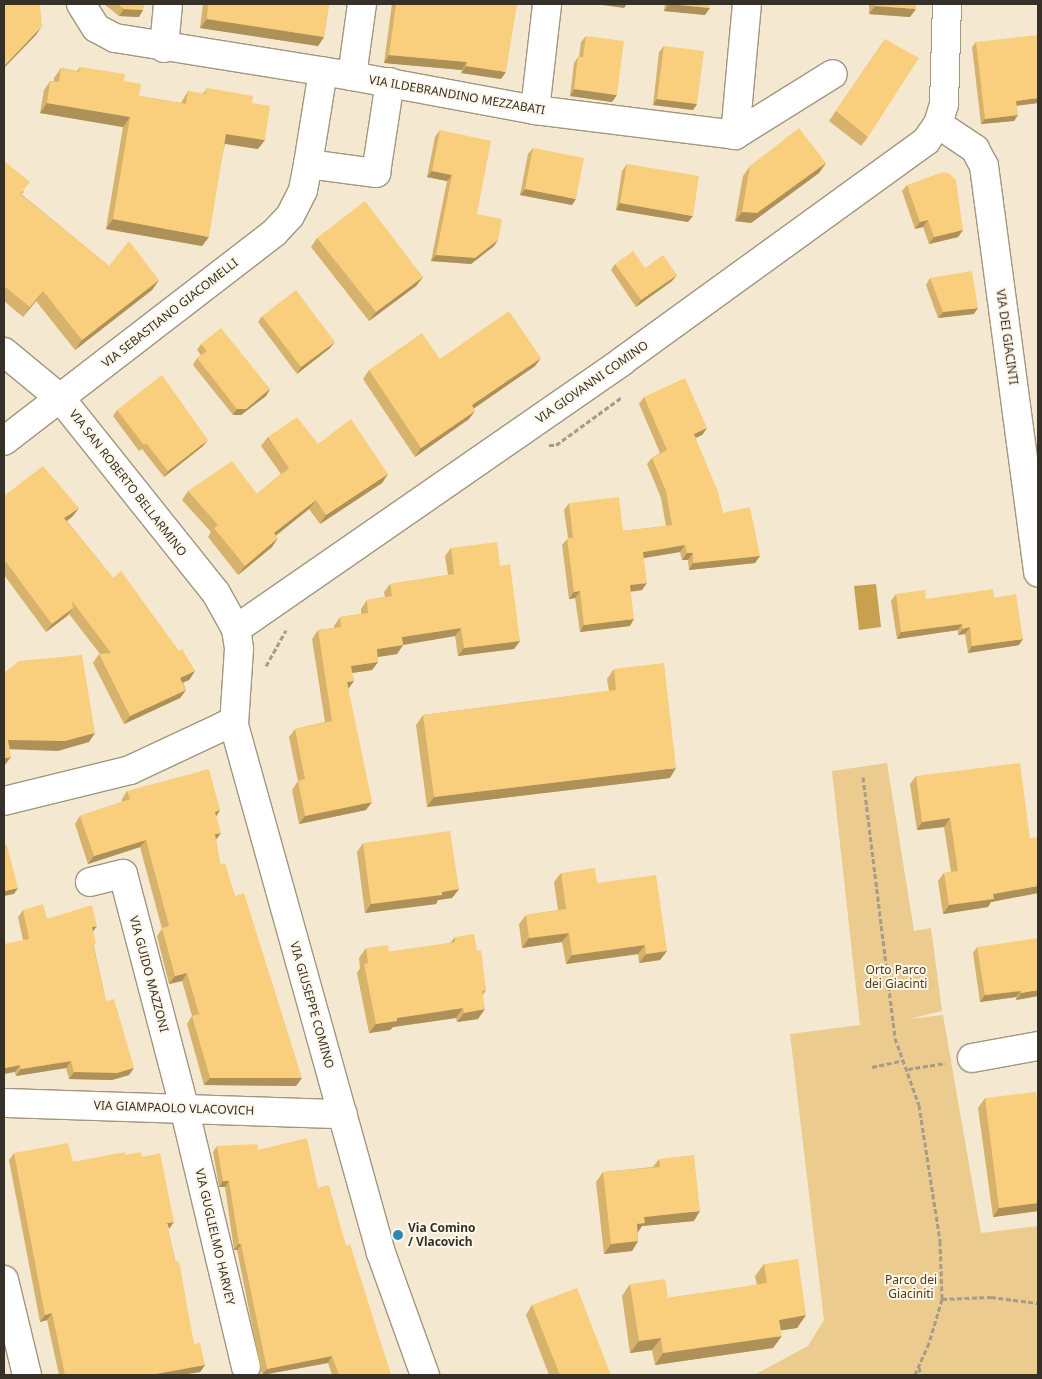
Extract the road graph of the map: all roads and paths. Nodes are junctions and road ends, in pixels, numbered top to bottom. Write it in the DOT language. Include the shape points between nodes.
graph roads {
  1 [pos="81,4"];
  2 [pos="168,4"];
  3 [pos="362,4"];
  4 [pos="547,4"];
  5 [pos="747,4"];
  6 [pos="947,4"];
  7 [pos="164,48"];
  8 [pos="322,71"];
  9 [pos="833,74"];
  10 [pos="352,76"];
  11 [pos="390,82"];
  12 [pos="535,110"];
  13 [pos="938,124"];
  14 [pos="735,135"];
  15 [pos="308,164"];
  16 [pos="4,352"];
  17 [pos="621,362"];
  18 [pos="61,398"];
  19 [pos="4,440"];
  20 [pos="541,444"];
  21 [pos="1038,572"];
  22 [pos="293,625"];
  23 [pos="236,629"];
  24 [pos="264,672"];
  25 [pos="234,725"];
  26 [pos="863,777"];
  27 [pos="4,801"];
  28 [pos="90,882"];
  29 [pos="1038,1046"];
  30 [pos="904,1060"];
  31 [pos="962,1060"];
  32 [pos="872,1067"];
  33 [pos="908,1069"];
  34 [pos="4,1103"];
  35 [pos="184,1107"];
  36 [pos="343,1114"];
  37 [pos="4,1280"];
  38 [pos="942,1299"];
  39 [pos="1038,1304"];
  40 [pos="246,1367"];
  41 [pos="919,1367"];
  42 [pos="28,1375"];
  43 [pos="424,1375"];
  44 [pos="915,1375"];
  45 [pos="921,1375"];
  1 -- 7 [label="street, VIA ILDEBRANDINO MEZZABATI" via="96,28 116,38"];
  2 -- 7 [label="street"];
  3 -- 10 [label="street"];
  4 -- 12 [label="street"];
  5 -- 14 [label="street"];
  6 -- 13 [label="street" via="944,104"];
  7 -- 8 [label="street, VIA ILDEBRANDINO MEZZABATI"];
  8 -- 10 [label="street, VIA ILDEBRANDINO MEZZABATI"];
  8 -- 15 [label="street, VIA SEBASTIANO GIACOMELLI"];
  9 -- 14 [label="street"];
  10 -- 11 [label="street, VIA ILDEBRANDINO MEZZABATI"];
  11 -- 12 [label="street, VIA ILDEBRANDINO MEZZABATI"];
  11 -- 15 [label="street" via="376,173"];
  12 -- 14 [label="street, VIA ILDEBRANDINO MEZZABATI"];
  13 -- 17 [label="street, VIA GIOVANNI COMINO" via="926,141"];
  13 -- 21 [label="street, VIA DEI GIACINTI" via="975,149 984,166"];
  15 -- 18 [label="street, VIA SEBASTIANO GIACOMELLI" via="303,190 290,216 274,233"];
  16 -- 18 [label="street, VIA SAN ROBERTO BELLARMINO"];
  17 -- 20 [label="path" via="632,390 556,445"];
  17 -- 23 [label="street, VIA GIOVANNI COMINO"];
  18 -- 19 [label="street, VIA SEBASTIANO GIACOMELLI"];
  18 -- 23 [label="street, VIA SAN ROBERTO BELLARMINO" via="216,593"];
  22 -- 24 [label="path" via="285,630"];
  23 -- 25 [label="street, VIA GIUSEPPE COMINO" via="239,649"];
  25 -- 27 [label="street" via="224,726 130,770"];
  25 -- 36 [label="street, VIA GIUSEPPE COMINO"];
  26 -- 30 [label="path" via="895,1038"];
  28 -- 35 [label="street, VIA GUIDO MAZZONI" via="123,874"];
  29 -- 31 [label="street"];
  30 -- 32 [label="path"];
  30 -- 33 [label="path"];
  31 -- 33 [label="path"];
  33 -- 38 [label="path" via="919,1105 932,1180"];
  34 -- 35 [label="street, VIA GIAMPAOLO VLACOVICH"];
  35 -- 36 [label="street, VIA GIAMPAOLO VLACOVICH"];
  35 -- 40 [label="street, VIA GUGLIELMO HARVEY"];
  36 -- 43 [label="street, VIA GIUSEPPE COMINO" via="381,1253"];
  37 -- 42 [label="street"];
  38 -- 39 [label="path" via="991,1297"];
  38 -- 41 [label="path"];
  41 -- 44 [label="path"];
  41 -- 45 [label="path"];
}
